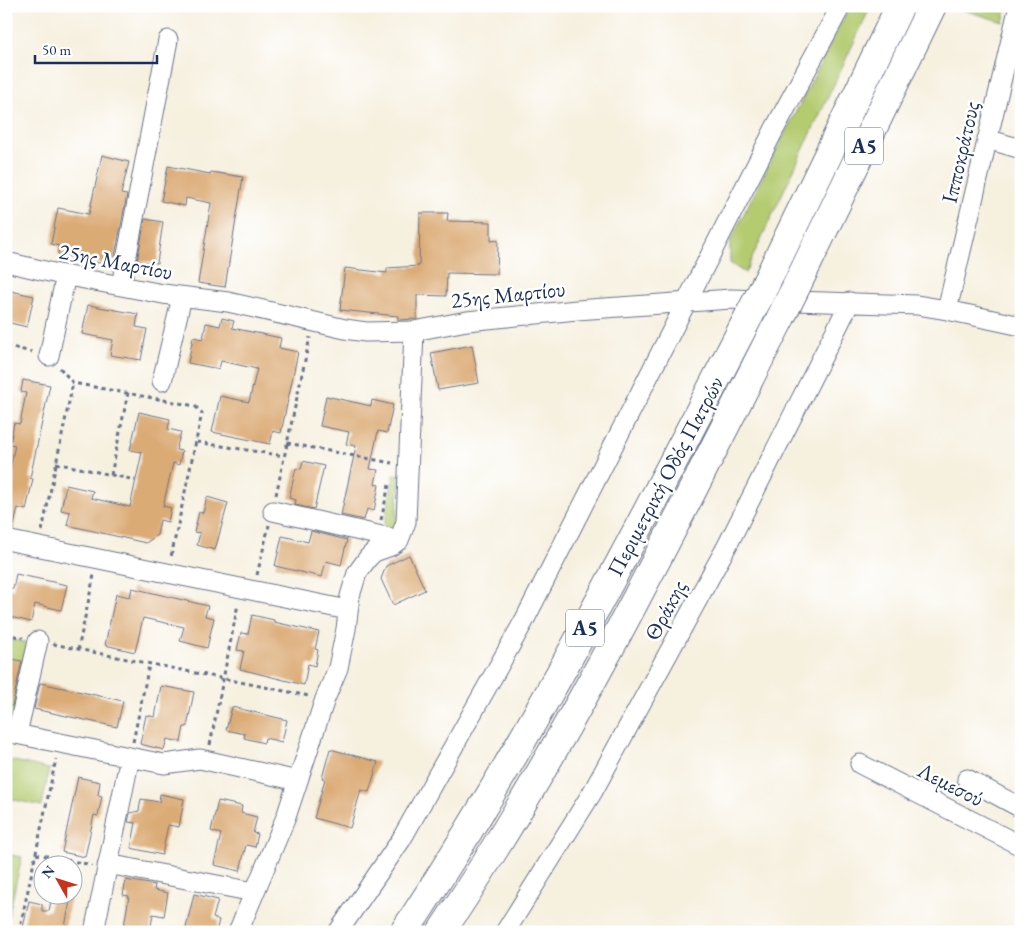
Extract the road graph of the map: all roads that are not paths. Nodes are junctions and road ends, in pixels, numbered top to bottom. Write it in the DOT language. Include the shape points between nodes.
graph roads {
  1 [pos="842,6"];
  2 [pos="900,6"];
  3 [pos="932,6"];
  4 [pos="1019,6"];
  5 [pos="168,40"];
  6 [pos="987,140"];
  7 [pos="1021,149"];
  8 [pos="6,262"];
  9 [pos="66,275"];
  10 [pos="121,286"];
  11 [pos="182,297"];
  12 [pos="850,302"];
  13 [pos="686,304"];
  14 [pos="947,310"];
  15 [pos="1021,326"];
  16 [pos="414,331"];
  17 [pos="49,356"];
  18 [pos="162,381"];
  19 [pos="273,511"];
  20 [pos="6,540"];
  21 [pos="399,540"];
  22 [pos="348,610"];
  23 [pos="38,641"];
  24 [pos="12,733"];
  25 [pos="130,757"];
  26 [pos="860,764"];
  27 [pos="967,779"];
  28 [pos="298,781"];
  29 [pos="1021,808"];
  30 [pos="1021,846"];
  31 [pos="107,866"];
  32 [pos="254,892"];
  33 [pos="94,932"];
  34 [pos="238,932"];
  35 [pos="338,932"];
  36 [pos="404,932"];
  37 [pos="441,932"];
  38 [pos="505,932"];
  1 -- 13 [label="street" via="771,135"];
  2 -- 36 [label="highway, Περιμετρική Οδός Πατρών / Α5, bridge" via="766,284 612,578 478,817"];
  3 -- 37 [label="highway, Περιμετρική Οδός Πατρών / Α5, bridge" via="797,285 639,592 570,720"];
  4 -- 6 [label="street, Ιπποκράτους"];
  5 -- 10 [label="street"];
  6 -- 7 [label="street"];
  6 -- 14 [label="street, Ιπποκράτους"];
  8 -- 9 [label="street, 25ης Μαρτίου"];
  9 -- 10 [label="street, 25ης Μαρτίου"];
  9 -- 17 [label="street"];
  10 -- 11 [label="street, 25ης Μαρτίου"];
  11 -- 16 [label="street, 25ης Μαρτίου" via="228,302 366,332"];
  11 -- 18 [label="street"];
  12 -- 13 [label="street, 25ης Μαρτίου" via="731,299"];
  12 -- 14 [label="street, 25ης Μαρτίου" via="917,305"];
  12 -- 38 [label="street, Θράκης" via="728,544 597,785"];
  13 -- 16 [label="street, 25ης Μαρτίου" via="476,320"];
  13 -- 35 [label="street" via="524,621 401,840"];
  14 -- 15 [label="street, 25ης Μαρτίου"];
  16 -- 21 [label="street" via="406,522"];
  19 -- 21 [label="street"];
  20 -- 22 [label="street"];
  21 -- 22 [label="street" via="374,552 362,564 353,584"];
  22 -- 28 [label="street" via="338,668"];
  23 -- 24 [label="street"];
  24 -- 25 [label="street"];
  25 -- 28 [label="street" via="164,764 207,760"];
  25 -- 31 [label="street"];
  26 -- 30 [label="street, Λεμεσού"];
  27 -- 29 [label="street"];
  28 -- 32 [label="street"];
  31 -- 32 [label="street"];
  31 -- 33 [label="street"];
  32 -- 34 [label="street"];
}
